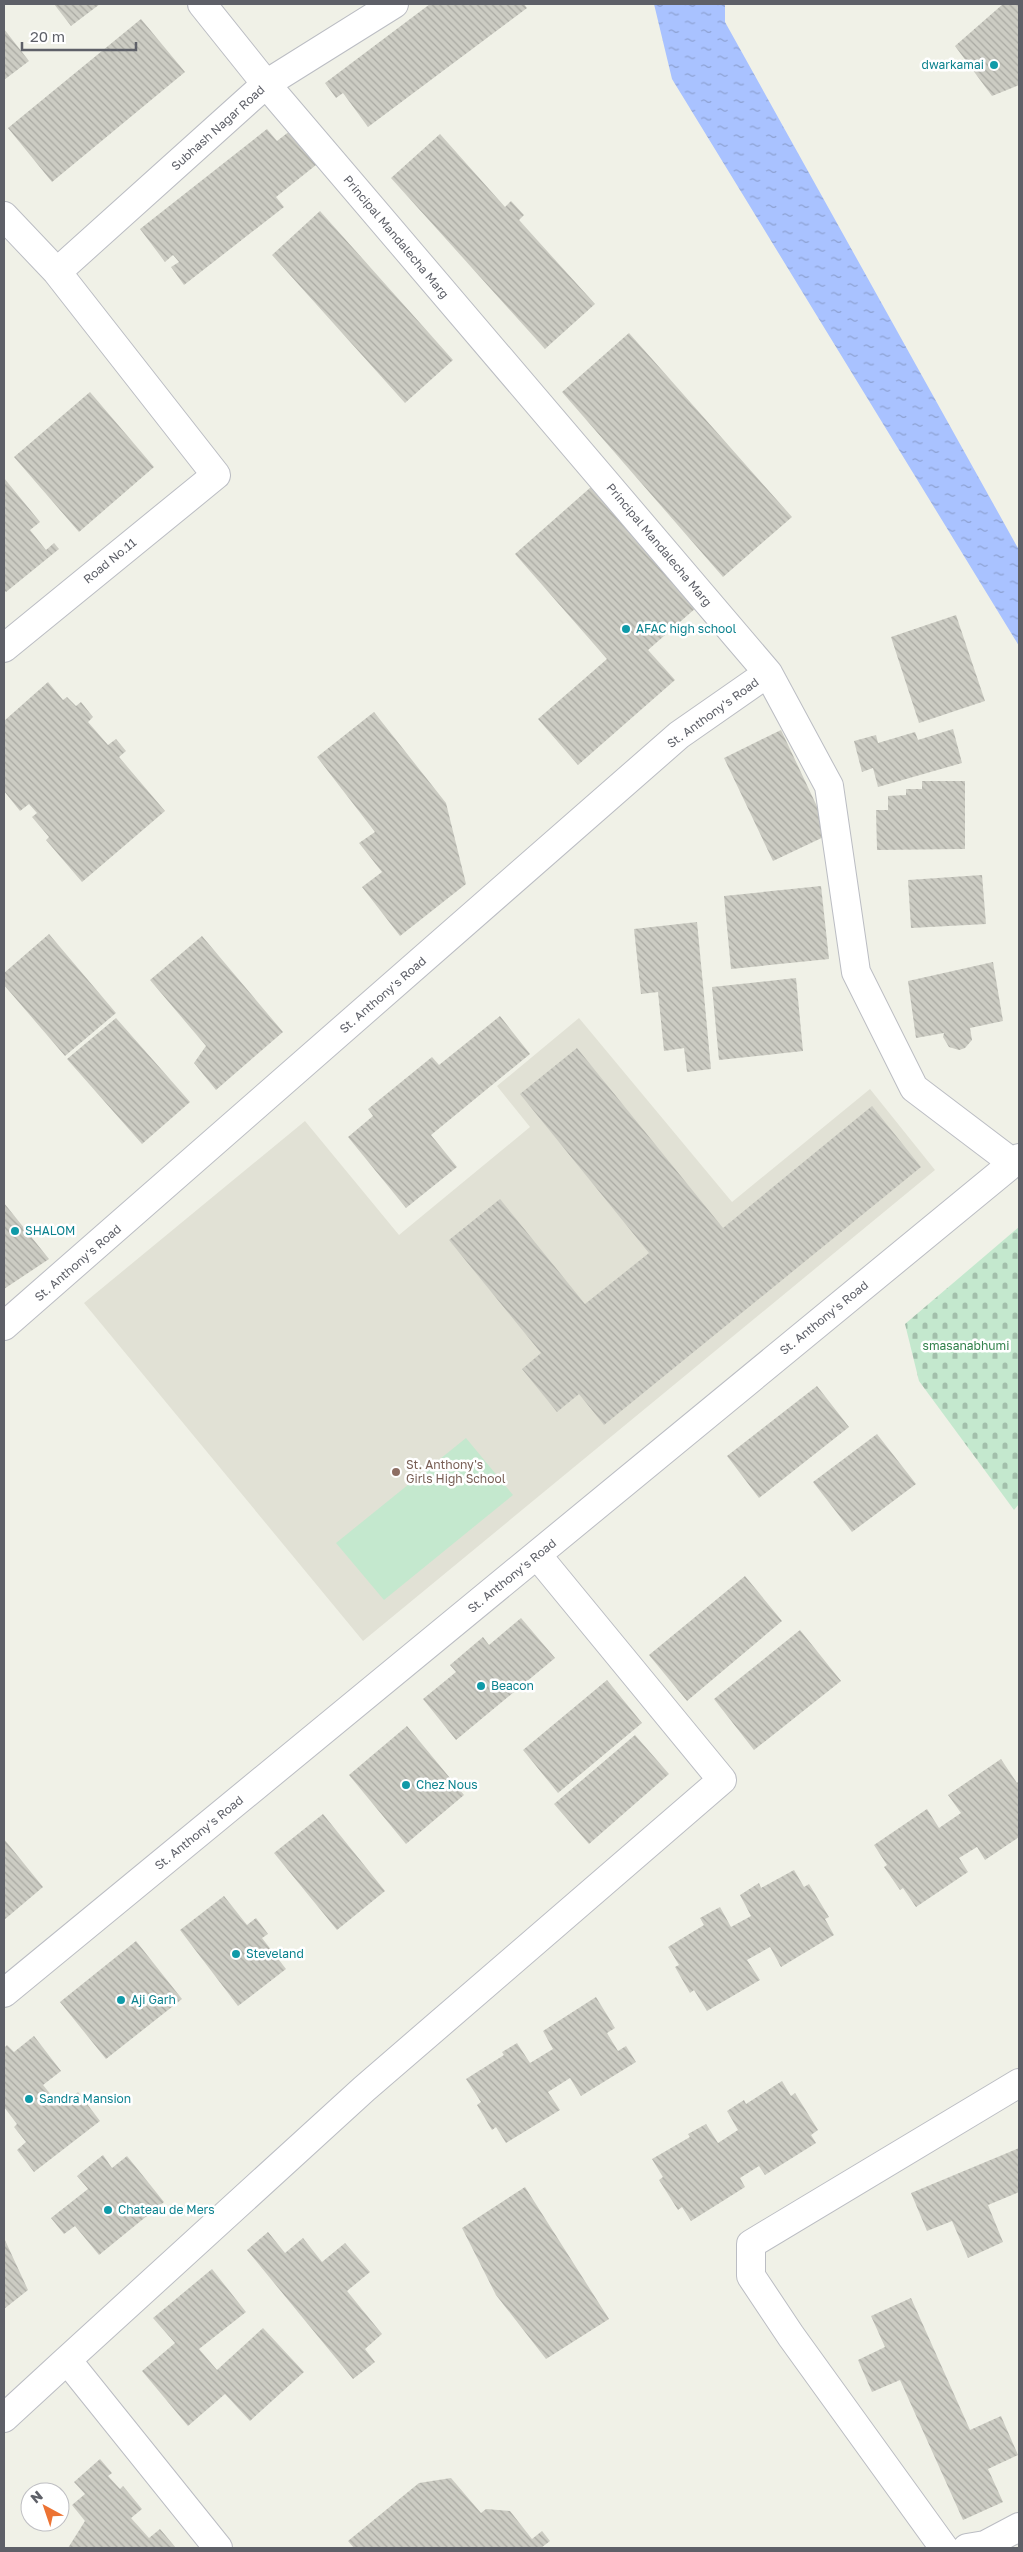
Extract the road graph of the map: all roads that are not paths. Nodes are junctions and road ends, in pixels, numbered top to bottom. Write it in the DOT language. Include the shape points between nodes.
graph roads {
  1 [pos="202,4"];
  2 [pos="394,4"];
  3 [pos="266,84"];
  4 [pos="4,216"];
  5 [pos="57,272"];
  6 [pos="4,648"];
  7 [pos="768,673"];
  8 [pos="1016,1160"];
  9 [pos="4,1326"];
  10 [pos="537,1555"];
  11 [pos="4,1993"];
  12 [pos="1019,2083"];
  13 [pos="67,2360"];
  14 [pos="4,2418"];
  15 [pos="1019,2527"];
  16 [pos="218,2548"];
  17 [pos="944,2548"];
  18 [pos="967,2548"];
  1 -- 3 [label="street, Principal Mandalecha Marg"];
  2 -- 3 [label="street, Subhash Nagar Road"];
  3 -- 5 [label="street, Subhash Nagar Road"];
  3 -- 7 [label="street, Principal Mandalecha Marg"];
  4 -- 5 [label="street"];
  5 -- 6 [label="street, Road No.11" via="216,474"];
  7 -- 8 [label="street, Principal Mandalecha Marg" via="829,786 856,972 914,1088"];
  7 -- 9 [label="street, St. Anthony's Road" via="680,735"];
  8 -- 10 [label="street, St. Anthony's Road"];
  10 -- 11 [label="street, St. Anthony's Road"];
  10 -- 13 [label="street" via="722,1780 364,2089"];
  12 -- 17 [label="street" via="751,2244 751,2276"];
  13 -- 14 [label="street"];
  13 -- 16 [label="street"];
  15 -- 18 [label="street" via="985,2545"];
}
